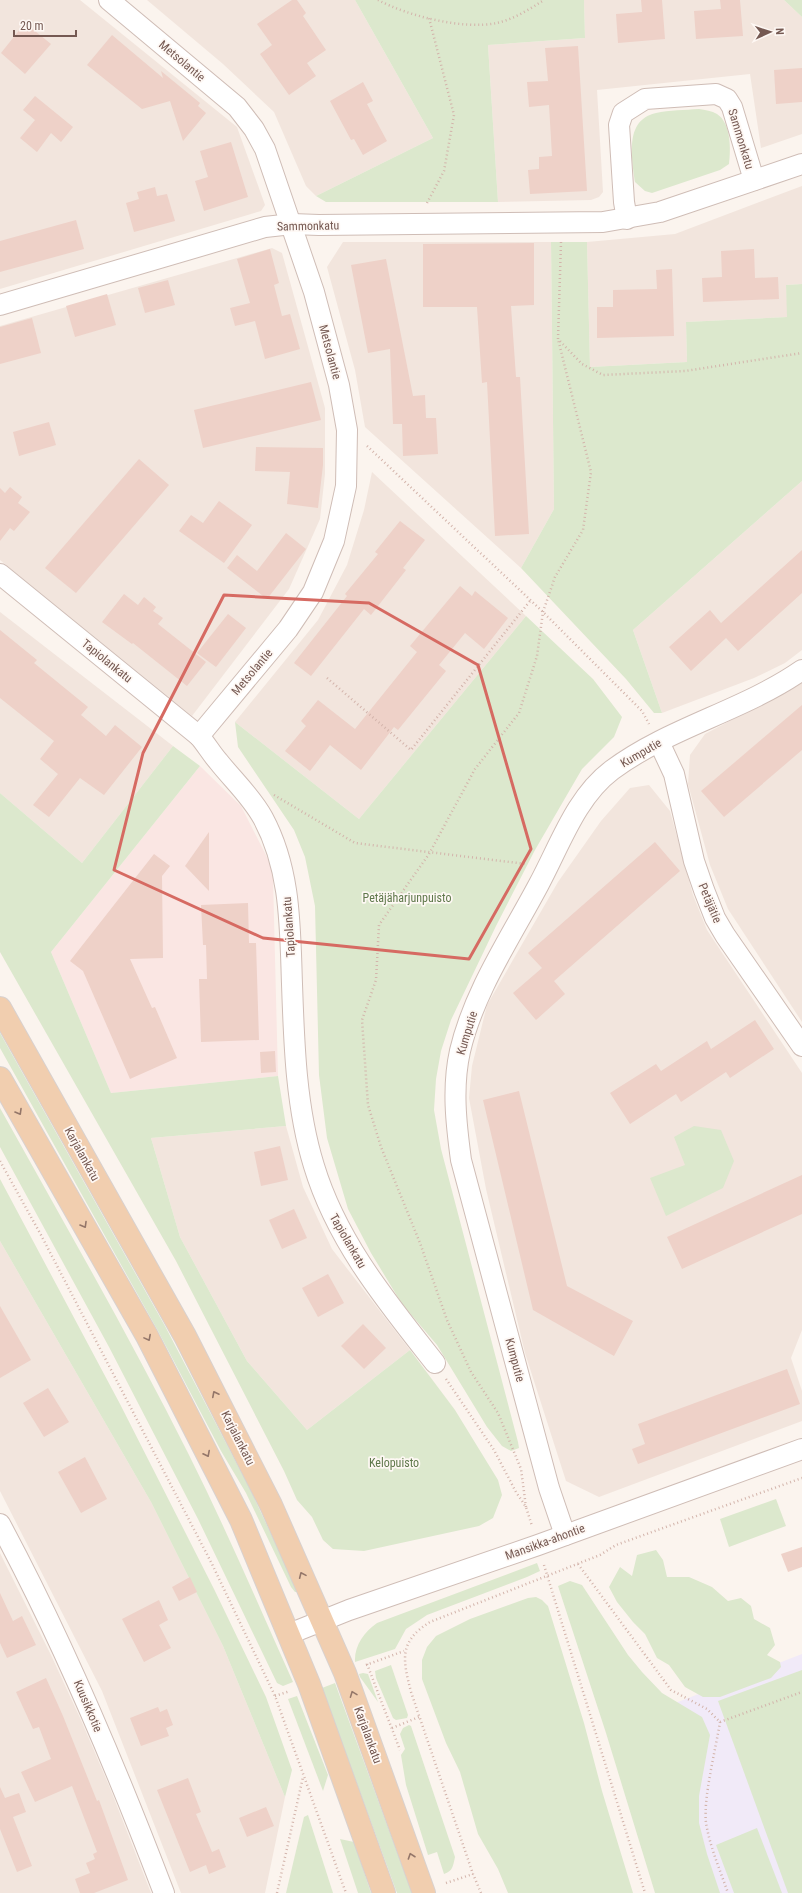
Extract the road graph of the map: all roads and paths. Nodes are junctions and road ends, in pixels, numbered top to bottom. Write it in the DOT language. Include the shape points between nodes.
graph roads {
  1 [pos="109,0"];
  2 [pos="378,0"];
  3 [pos="544,0"];
  4 [pos="429,18"];
  5 [pos="802,164"];
  6 [pos="754,180"];
  7 [pos="425,208"];
  8 [pos="627,219"];
  9 [pos="292,224"];
  10 [pos="561,224"];
  11 [pos="0,305"];
  12 [pos="558,339"];
  13 [pos="802,353"];
  14 [pos="364,444"];
  15 [pos="0,574"];
  16 [pos="530,601"];
  17 [pos="543,612"];
  18 [pos="802,670"];
  19 [pos="327,678"];
  20 [pos="199,736"];
  21 [pos="659,742"];
  22 [pos="270,792"];
  23 [pos="548,867"];
  24 [pos="0,1008"];
  25 [pos="802,1046"];
  26 [pos="0,1078"];
  27 [pos="0,1161"];
  28 [pos="435,1363"];
  29 [pos="802,1449"];
  30 [pos="802,1478"];
  31 [pos="0,1524"];
  32 [pos="532,1528"];
  33 [pos="565,1534"];
  34 [pos="542,1559"];
  35 [pos="578,1564"];
  36 [pos="547,1575"];
  37 [pos="322,1621"];
  38 [pos="289,1634"];
  39 [pos="404,1651"];
  40 [pos="367,1664"];
  41 [pos="362,1666"];
  42 [pos="295,1689"];
  43 [pos="802,1692"];
  44 [pos="275,1696"];
  45 [pos="419,1717"];
  46 [pos="720,1722"];
  47 [pos="392,1728"];
  48 [pos="400,1750"];
  49 [pos="303,1777"];
  50 [pos="472,1874"];
  51 [pos="446,1883"];
  52 [pos="164,1893"];
  53 [pos="277,1893"];
  54 [pos="346,1893"];
  55 [pos="384,1893"];
  56 [pos="424,1893"];
  57 [pos="481,1893"];
  58 [pos="645,1893"];
  59 [pos="728,1893"];
  1 -- 9 [label="street, Metsolantie" via="236,107 254,129 265,148"];
  2 -- 4 [label="path"];
  3 -- 4 [label="path" via="528,11 498,22 478,25"];
  4 -- 7 [label="path" via="454,115 444,171"];
  5 -- 6 [label="street, Sammonkatu"];
  6 -- 8 [label="street, Sammonkatu" via="660,212"];
  6 -- 8 [label="street, Sammonkatu" via="732,107 727,99 716,94 645,99 623,113 619,125"];
  8 -- 10 [label="street, Sammonkatu"];
  9 -- 10 [label="street, Sammonkatu"];
  9 -- 11 [label="street, Sammonkatu" via="265,228"];
  9 -- 20 [label="street, Metsolantie" via="314,292 343,406 348,455 341,515 325,567 303,609"];
  10 -- 12 [label="path"];
  12 -- 13 [label="path" via="582,364 603,375 686,371"];
  12 -- 17 [label="path" via="591,472 583,530 555,577"];
  14 -- 16 [label="path"];
  15 -- 20 [label="street, Tapiolankatu"];
  16 -- 17 [label="path"];
  16 -- 19 [label="path" via="411,750"];
  17 -- 21 [label="path" via="642,711"];
  18 -- 21 [label="street, Kumputie" via="761,694"];
  20 -- 28 [label="street, Tapiolankatu" via="217,761 243,788 263,817 283,871 289,903 299,1085 306,1135 330,1210 353,1254"];
  21 -- 23 [label="street, Kumputie" via="612,770 596,784 565,832"];
  21 -- 25 [label="street, Petäjätie" via="674,774 694,861 715,918"];
  22 -- 23 [label="path" via="355,843"];
  23 -- 33 [label="street, Kumputie" via="485,984 470,1018 460,1051 455,1113 463,1167 549,1488"];
  37 -- 24 [label="main road, Karjalankatu, one-way" via="267,1498 185,1336"];
  26 -- 38 [label="main road, one-way" via="150,1343 241,1520"];
  27 -- 44 [label="path" via="212,1564"];
  28 -- 32 [label="path" via="494,1450 526,1507"];
  29 -- 33 [label="street, Mansikka-ahontie"];
  30 -- 35 [label="path" via="616,1545"];
  31 -- 52 [label="street, Kuusikkotie" via="82,1691 126,1794"];
  33 -- 37 [label="street, Mansikka-ahontie"];
  34 -- 36 [label="path"];
  35 -- 36 [label="path"];
  35 -- 46 [label="path" via="670,1690 707,1709"];
  36 -- 39 [label="path" via="430,1622 410,1639"];
  36 -- 58 [label="path"];
  37 -- 38 [label="street, Mansikka-ahontie"];
  56 -- 37 [label="main road, Karjalankatu, one-way" via="369,1737"];
  38 -- 55 [label="main road"];
  39 -- 40 [label="path"];
  39 -- 45 [label="path" via="404,1665"];
  40 -- 41 [label="path"];
  40 -- 47 [label="path"];
  42 -- 44 [label="path"];
  43 -- 46 [label="path"];
  44 -- 49 [label="path"];
  45 -- 47 [label="path"];
  45 -- 50 [label="path"];
  46 -- 59 [label="path" via="706,1821 712,1848"];
  47 -- 48 [label="path"];
  49 -- 53 [label="path"];
  49 -- 54 [label="path"];
  50 -- 51 [label="path"];
  50 -- 57 [label="path"];
}
